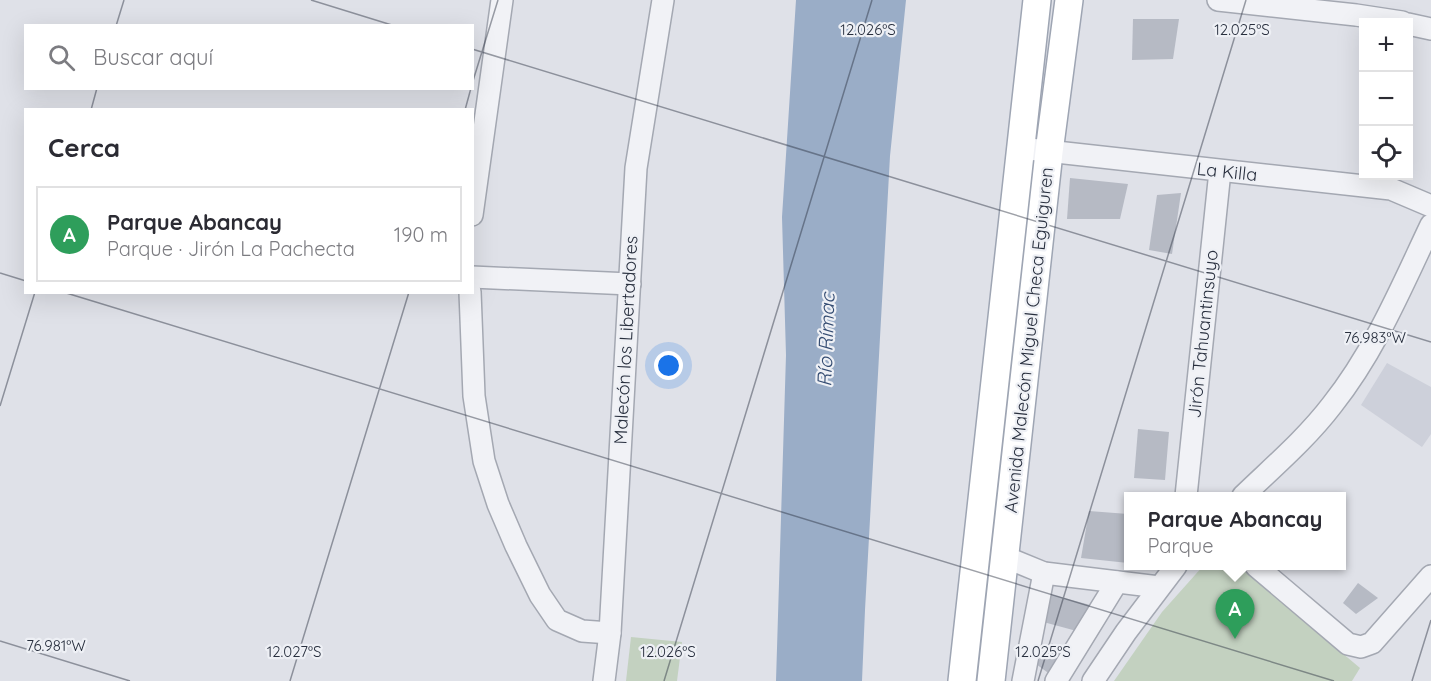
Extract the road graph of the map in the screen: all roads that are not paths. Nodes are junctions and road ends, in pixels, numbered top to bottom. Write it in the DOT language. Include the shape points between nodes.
graph roads {
  1 [pos="502,0"];
  2 [pos="663,0"];
  3 [pos="1037,0"];
  4 [pos="1069,0"];
  5 [pos="1218,0"];
  6 [pos="1376,18"];
  7 [pos="1413,25"];
  8 [pos="1431,29"];
  9 [pos="1020,148"];
  10 [pos="1049,152"];
  11 [pos="1220,171"];
  12 [pos="474,201"];
  13 [pos="1431,206"];
  14 [pos="1431,225"];
  15 [pos="474,277"];
  16 [pos="630,284"];
  17 [pos="470,294"];
  18 [pos="1186,492"];
  19 [pos="1247,492"];
  20 [pos="1005,557"];
  21 [pos="1173,570"];
  22 [pos="1261,570"];
  23 [pos="1044,573"];
  24 [pos="1431,576"];
  25 [pos="1117,582"];
  26 [pos="1159,587"];
  27 [pos="610,633"];
  28 [pos="604,681"];
  29 [pos="962,681"];
  30 [pos="991,681"];
  31 [pos="1023,681"];
  32 [pos="1056,681"];
  33 [pos="1093,681"];
  1 -- 12 [label="street"];
  2 -- 16 [label="street, Malecón los Libertadores" via="636,168"];
  3 -- 9 [label="main road, Avenida Malecón Miguel Checa Eguiguren"];
  4 -- 10 [label="main road, Avenida Malecón Miguel Checa Eguiguren"];
  5 -- 6 [label="street"];
  7 -- 8 [label="street"];
  9 -- 10 [label="street, La Killa"];
  9 -- 29 [label="main road, Avenida Malecón Miguel Checa Eguiguren"];
  10 -- 11 [label="street, La Killa"];
  10 -- 20 [label="main road, Avenida Malecón Miguel Checa Eguiguren"];
  11 -- 13 [label="street, La Killa" via="1391,189"];
  11 -- 18 [label="street, Jirón Tahuantinsuyo"];
  14 -- 19 [label="street" via="1361,365 1306,435"];
  15 -- 16 [label="street"];
  16 -- 27 [label="street, Malecón los Libertadores"];
  17 -- 27 [label="street" via="474,396 484,461 498,504 540,595 557,620 582,631"];
  20 -- 23 [label="street"];
  20 -- 30 [label="main road, Avenida Malecón Miguel Checa Eguiguren"];
  21 -- 26 [label="street"];
  22 -- 24 [label="street" via="1348,644 1361,647 1372,643"];
  23 -- 25 [label="street"];
  23 -- 31 [label="street"];
  25 -- 26 [label="street"];
  25 -- 32 [label="street"];
  26 -- 33 [label="street"];
  27 -- 28 [label="street, Malecón los Libertadores"];
}
